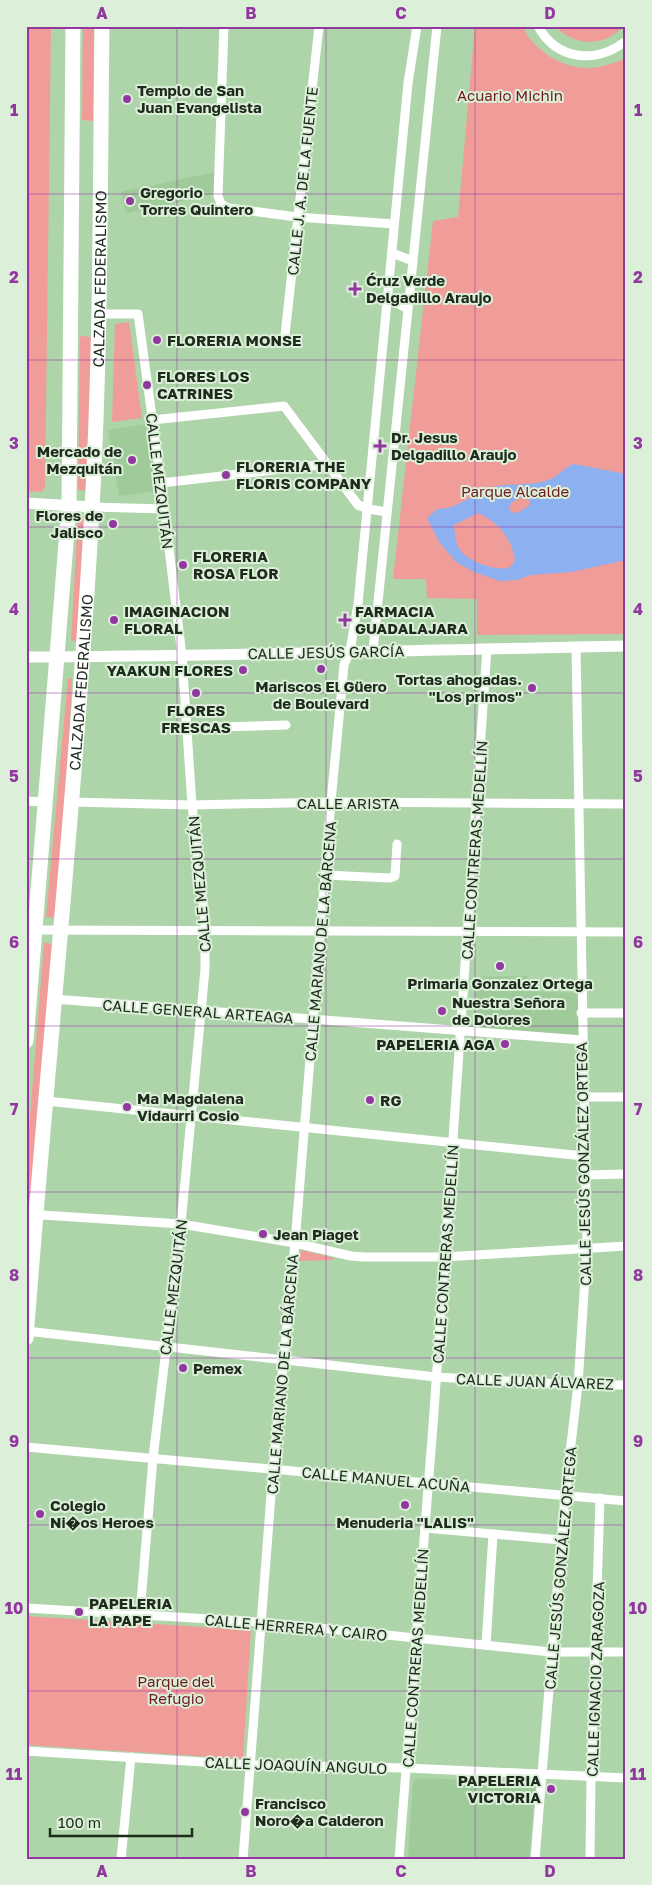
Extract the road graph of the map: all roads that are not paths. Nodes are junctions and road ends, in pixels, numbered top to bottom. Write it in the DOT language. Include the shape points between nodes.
graph roads {
  1 [pos="73,26"];
  2 [pos="102,26"];
  3 [pos="224,26"];
  4 [pos="319,26"];
  5 [pos="417,26"];
  6 [pos="436,26"];
  7 [pos="538,26"];
  8 [pos="626,41"];
  9 [pos="298,217"];
  10 [pos="394,224"];
  11 [pos="392,253"];
  12 [pos="413,261"];
  13 [pos="387,298"];
  14 [pos="408,309"];
  15 [pos="99,314"];
  16 [pos="285,335"];
  17 [pos="152,420"];
  18 [pos="327,464"];
  19 [pos="161,482"];
  20 [pos="26,504"];
  21 [pos="68,506"];
  22 [pos="92,507"];
  23 [pos="368,509"];
  24 [pos="164,510"];
  25 [pos="387,512"];
  26 [pos="626,646"];
  27 [pos="576,647"];
  28 [pos="488,649"];
  29 [pos="350,651"];
  30 [pos="372,651"];
  31 [pos="182,656"];
  32 [pos="26,657"];
  33 [pos="57,657"];
  34 [pos="82,657"];
  35 [pos="286,725"];
  36 [pos="187,728"];
  37 [pos="26,801"];
  38 [pos="46,802"];
  39 [pos="71,802"];
  40 [pos="331,802"];
  41 [pos="478,803"];
  42 [pos="578,804"];
  43 [pos="626,804"];
  44 [pos="192,805"];
  45 [pos="397,844"];
  46 [pos="325,875"];
  47 [pos="31,930"];
  48 [pos="61,930"];
  49 [pos="205,931"];
  50 [pos="320,932"];
  51 [pos="469,932"];
  52 [pos="580,932"];
  53 [pos="626,932"];
  54 [pos="28,996"];
  55 [pos="54,999"];
  56 [pos="202,1011"];
  57 [pos="581,1013"];
  58 [pos="626,1013"];
  59 [pos="313,1020"];
  60 [pos="462,1031"];
  61 [pos="582,1040"];
  62 [pos="26,1041"];
  63 [pos="583,1097"];
  64 [pos="626,1097"];
  65 [pos="46,1101"];
  66 [pos="192,1115"];
  67 [pos="304,1127"];
  68 [pos="453,1143"];
  69 [pos="584,1156"];
  70 [pos="626,1174"];
  71 [pos="584,1175"];
  72 [pos="31,1214"];
  73 [pos="181,1224"];
  74 [pos="295,1244"];
  75 [pos="626,1246"];
  76 [pos="587,1247"];
  77 [pos="444,1256"];
  78 [pos="26,1331"];
  79 [pos="26,1338"];
  80 [pos="167,1346"];
  81 [pos="284,1360"];
  82 [pos="436,1377"];
  83 [pos="578,1385"];
  84 [pos="626,1385"];
  85 [pos="26,1447"];
  86 [pos="153,1458"];
  87 [pos="273,1469"];
  88 [pos="428,1483"];
  89 [pos="565,1495"];
  90 [pos="600,1498"];
  91 [pos="626,1501"];
  92 [pos="425,1528"];
  93 [pos="493,1534"];
  94 [pos="561,1540"];
  95 [pos="26,1608"];
  96 [pos="140,1614"];
  97 [pos="261,1622"];
  98 [pos="418,1638"];
  99 [pos="486,1645"];
  100 [pos="551,1652"];
  101 [pos="596,1652"];
  102 [pos="626,1652"];
  103 [pos="26,1751"];
  104 [pos="131,1757"];
  105 [pos="251,1765"];
  106 [pos="407,1768"];
  107 [pos="542,1775"];
  108 [pos="591,1777"];
  109 [pos="626,1778"];
  110 [pos="121,1859"];
  111 [pos="243,1859"];
  112 [pos="399,1859"];
  113 [pos="535,1859"];
  114 [pos="590,1859"];
  1 -- 21 [label="main road, CALZADA FEDERALISMO"];
  2 -- 15 [label="main road, CALZADA FEDERALISMO"];
  3 -- 9 [label="street" via="218,196 221,204 228,208"];
  4 -- 9 [label="street, CALLE J. A. DE LA FUENTE"];
  5 -- 10 [label="street, CALLE MARIANO DE LA BÁRCENA"];
  6 -- 12 [label="street"];
  7 -- 8 [label="street" via="549,42 564,52 581,56 598,56"];
  9 -- 10 [label="street"];
  9 -- 16 [label="street, CALLE J. A. DE LA FUENTE"];
  10 -- 11 [label="street, CALLE MARIANO DE LA BÁRCENA"];
  11 -- 12 [label="street"];
  11 -- 13 [label="street, CALLE MARIANO DE LA BÁRCENA"];
  12 -- 14 [label="street"];
  13 -- 14 [label="street"];
  13 -- 23 [label="street, CALLE MARIANO DE LA BÁRCENA"];
  14 -- 25 [label="street"];
  15 -- 17 [label="street, CALLE MEZQUITÁN" via="138,314"];
  15 -- 22 [label="main road, CALZADA FEDERALISMO"];
  17 -- 18 [label="street" via="281,405"];
  17 -- 19 [label="street, CALLE MEZQUITÁN"];
  18 -- 19 [label="street"];
  18 -- 23 [label="street" via="358,505"];
  19 -- 24 [label="street, CALLE MEZQUITÁN"];
  20 -- 21 [label="street"];
  21 -- 22 [label="street"];
  21 -- 33 [label="main road, CALZADA FEDERALISMO"];
  22 -- 24 [label="street"];
  22 -- 34 [label="main road, CALZADA FEDERALISMO"];
  23 -- 25 [label="street"];
  23 -- 29 [label="street, CALLE MARIANO DE LA BÁRCENA"];
  24 -- 31 [label="street, CALLE MEZQUITÁN"];
  25 -- 30 [label="street"];
  26 -- 27 [label="street, CALLE JESÚS GARCÍA"];
  27 -- 28 [label="street, CALLE JESÚS GARCÍA"];
  27 -- 42 [label="street, CALLE JESÚS GONZÁLEZ ORTEGA"];
  28 -- 30 [label="street, CALLE JESÚS GARCÍA"];
  28 -- 41 [label="street, CALLE CONTRERAS MEDELLÍN"];
  29 -- 30 [label="street, CALLE JESÚS GARCÍA"];
  29 -- 31 [label="street, CALLE JESÚS GARCÍA"];
  29 -- 40 [label="street, CALLE MARIANO DE LA BÁRCENA" via="344,665"];
  31 -- 34 [label="street, CALLE JESÚS GARCÍA"];
  31 -- 36 [label="street, CALLE MEZQUITÁN"];
  32 -- 33 [label="street, CALLE JESÚS GARCÍA"];
  33 -- 34 [label="street, CALLE JESÚS GARCÍA"];
  33 -- 38 [label="main road, CALZADA FEDERALISMO"];
  34 -- 39 [label="main road, CALZADA FEDERALISMO"];
  35 -- 36 [label="street"];
  36 -- 44 [label="street, CALLE MEZQUITÁN"];
  37 -- 38 [label="street"];
  38 -- 47 [label="main road, CALZADA FEDERALISMO"];
  39 -- 44 [label="street, CALLE ARISTA"];
  39 -- 48 [label="main road, CALZADA FEDERALISMO"];
  40 -- 41 [label="street, CALLE ARISTA"];
  40 -- 44 [label="street, CALLE ARISTA"];
  40 -- 46 [label="street, CALLE MARIANO DE LA BÁRCENA"];
  41 -- 42 [label="street, CALLE ARISTA"];
  41 -- 51 [label="street, CALLE CONTRERAS MEDELLÍN"];
  42 -- 43 [label="street, CALLE ARISTA"];
  42 -- 52 [label="street, CALLE JESÚS GONZÁLEZ ORTEGA"];
  44 -- 49 [label="street, CALLE MEZQUITÁN"];
  45 -- 46 [label="street" via="395,876"];
  46 -- 50 [label="street, CALLE MARIANO DE LA BÁRCENA"];
  47 -- 48 [label="street"];
  47 -- 54 [label="main road, CALZADA FEDERALISMO"];
  48 -- 49 [label="street"];
  48 -- 55 [label="main road, CALZADA FEDERALISMO"];
  49 -- 50 [label="street"];
  49 -- 56 [label="street, CALLE MEZQUITÁN"];
  50 -- 51 [label="street"];
  50 -- 59 [label="street, CALLE MARIANO DE LA BÁRCENA"];
  51 -- 52 [label="street"];
  51 -- 60 [label="street, CALLE CONTRERAS MEDELLÍN"];
  52 -- 53 [label="street"];
  52 -- 57 [label="street, CALLE JESÚS GONZÁLEZ ORTEGA"];
  54 -- 62 [label="main road, CALZADA FEDERALISMO"];
  55 -- 56 [label="street, CALLE GENERAL ARTEAGA"];
  55 -- 65 [label="main road, CALZADA FEDERALISMO"];
  56 -- 59 [label="street, CALLE GENERAL ARTEAGA"];
  56 -- 66 [label="street, CALLE MEZQUITÁN"];
  57 -- 58 [label="street"];
  57 -- 61 [label="street, CALLE JESÚS GONZÁLEZ ORTEGA"];
  59 -- 60 [label="street, CALLE GENERAL ARTEAGA"];
  59 -- 67 [label="street, CALLE MARIANO DE LA BÁRCENA"];
  60 -- 61 [label="street, CALLE GENERAL ARTEAGA"];
  60 -- 68 [label="street, CALLE CONTRERAS MEDELLÍN"];
  61 -- 63 [label="street, CALLE JESÚS GONZÁLEZ ORTEGA"];
  63 -- 64 [label="street"];
  63 -- 69 [label="street, CALLE JESÚS GONZÁLEZ ORTEGA"];
  65 -- 66 [label="street"];
  65 -- 72 [label="main road, CALZADA FEDERALISMO"];
  66 -- 67 [label="street"];
  66 -- 73 [label="street, CALLE MEZQUITÁN"];
  67 -- 68 [label="street"];
  67 -- 74 [label="street, CALLE MARIANO DE LA BÁRCENA"];
  68 -- 69 [label="street"];
  68 -- 77 [label="street, CALLE CONTRERAS MEDELLÍN"];
  69 -- 71 [label="street, CALLE JESÚS GONZÁLEZ ORTEGA"];
  70 -- 71 [label="street"];
  71 -- 76 [label="street, CALLE JESÚS GONZÁLEZ ORTEGA"];
  72 -- 73 [label="street"];
  72 -- 78 [label="main road, CALZADA FEDERALISMO"];
  73 -- 74 [label="street"];
  73 -- 80 [label="street, CALLE MEZQUITÁN"];
  74 -- 77 [label="street" via="350,1256"];
  74 -- 81 [label="street, CALLE MARIANO DE LA BÁRCENA"];
  75 -- 76 [label="street"];
  76 -- 77 [label="street"];
  76 -- 83 [label="street, CALLE JESÚS GONZÁLEZ ORTEGA"];
  77 -- 82 [label="street, CALLE CONTRERAS MEDELLÍN"];
  78 -- 79 [label="main road, CALZADA FEDERALISMO"];
  78 -- 80 [label="street, CALLE JUAN ÁLVAREZ"];
  80 -- 81 [label="street, CALLE JUAN ÁLVAREZ"];
  80 -- 86 [label="street, CALLE MEZQUITÁN"];
  81 -- 82 [label="street, CALLE JUAN ÁLVAREZ"];
  81 -- 87 [label="street, CALLE MARIANO DE LA BÁRCENA"];
  82 -- 83 [label="street, CALLE JUAN ÁLVAREZ"];
  82 -- 88 [label="street, CALLE CONTRERAS MEDELLÍN"];
  83 -- 84 [label="street, CALLE JUAN ÁLVAREZ"];
  83 -- 89 [label="street, CALLE JESÚS GONZÁLEZ ORTEGA"];
  85 -- 86 [label="street, CALLE MANUEL ACUÑA"];
  86 -- 87 [label="street, CALLE MANUEL ACUÑA"];
  86 -- 96 [label="street, CALLE MEZQUITÁN"];
  87 -- 88 [label="street, CALLE MANUEL ACUÑA"];
  87 -- 97 [label="street, CALLE MARIANO DE LA BÁRCENA"];
  88 -- 89 [label="street, CALLE MANUEL ACUÑA"];
  88 -- 92 [label="street, CALLE CONTRERAS MEDELLÍN"];
  89 -- 90 [label="street, CALLE MANUEL ACUÑA"];
  89 -- 94 [label="street, CALLE JESÚS GONZÁLEZ ORTEGA"];
  90 -- 91 [label="street, CALLE MANUEL ACUÑA"];
  90 -- 101 [label="street, CALLE IGNACIO ZARAGOZA"];
  92 -- 93 [label="street"];
  92 -- 98 [label="street, CALLE CONTRERAS MEDELLÍN"];
  93 -- 94 [label="street"];
  93 -- 99 [label="street"];
  94 -- 100 [label="street, CALLE JESÚS GONZÁLEZ ORTEGA"];
  95 -- 96 [label="street, CALLE HERRERA Y CAIRO"];
  96 -- 97 [label="street, CALLE HERRERA Y CAIRO"];
  97 -- 98 [label="street, CALLE HERRERA Y CAIRO"];
  97 -- 105 [label="street, CALLE MARIANO DE LA BÁRCENA"];
  98 -- 99 [label="street, CALLE HERRERA Y CAIRO"];
  98 -- 106 [label="street, CALLE CONTRERAS MEDELLÍN"];
  99 -- 100 [label="street, CALLE HERRERA Y CAIRO"];
  100 -- 101 [label="street, CALLE HERRERA Y CAIRO"];
  100 -- 107 [label="street, CALLE JESÚS GONZÁLEZ ORTEGA"];
  101 -- 102 [label="street, CALLE HERRERA Y CAIRO"];
  101 -- 108 [label="street, CALLE IGNACIO ZARAGOZA"];
  103 -- 104 [label="street, CALLE JOAQUÍN ANGULO"];
  104 -- 105 [label="street, CALLE JOAQUÍN ANGULO"];
  104 -- 110 [label="street"];
  105 -- 106 [label="street, CALLE JOAQUÍN ANGULO"];
  105 -- 111 [label="street, CALLE MARIANO DE LA BÁRCENA"];
  106 -- 107 [label="street, CALLE JOAQUÍN ANGULO"];
  106 -- 112 [label="street, CALLE CONTRERAS MEDELLÍN"];
  107 -- 108 [label="street, CALLE JOAQUÍN ANGULO"];
  107 -- 113 [label="street, CALLE JESÚS GONZÁLEZ ORTEGA"];
  108 -- 109 [label="street, CALLE JOAQUÍN ANGULO"];
  108 -- 114 [label="street, CALLE IGNACIO ZARAGOZA"];
}
